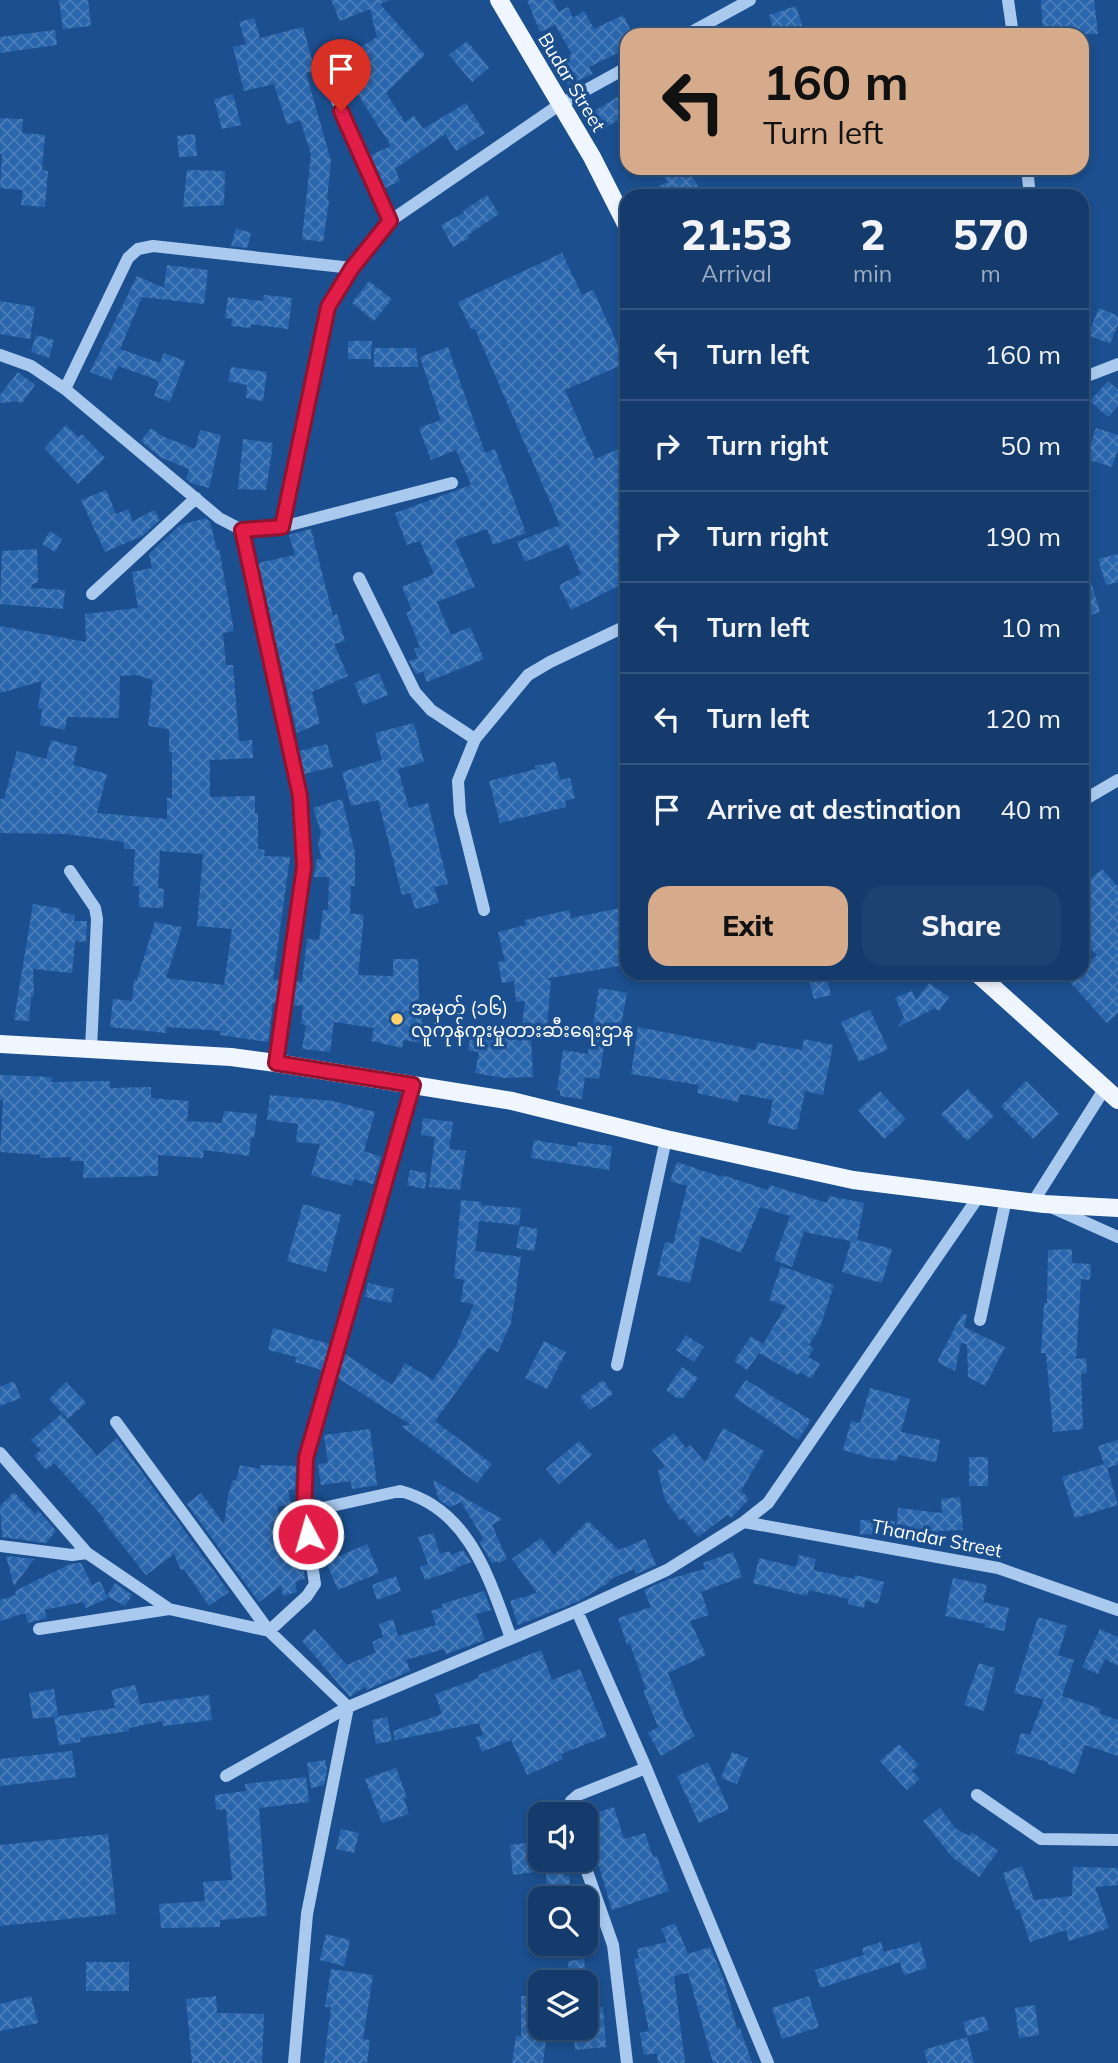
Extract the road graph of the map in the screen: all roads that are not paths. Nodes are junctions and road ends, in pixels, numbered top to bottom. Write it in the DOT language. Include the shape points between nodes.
graph roads {
  1 [pos="499,0"];
  2 [pos="750,0"];
  3 [pos="1008,0"];
  4 [pos="709,28"];
  5 [pos="1012,28"];
  6 [pos="322,66"];
  7 [pos="620,71"];
  8 [pos="559,105"];
  9 [pos="620,212"];
  10 [pos="390,221"];
  11 [pos="352,268"];
  12 [pos="0,355"];
  13 [pos="1118,363"];
  14 [pos="1089,375"];
  15 [pos="65,388"];
  16 [pos="452,482"];
  17 [pos="195,498"];
  18 [pos="282,527"];
  19 [pos="242,530"];
  20 [pos="359,578"];
  21 [pos="92,594"];
  22 [pos="620,629"];
  23 [pos="475,739"];
  24 [pos="1118,780"];
  25 [pos="1089,798"];
  26 [pos="70,871"];
  27 [pos="484,910"];
  28 [pos="985,980"];
  29 [pos="0,1044"];
  30 [pos="92,1049"];
  31 [pos="276,1063"];
  32 [pos="413,1085"];
  33 [pos="1112,1094"];
  34 [pos="666,1139"];
  35 [pos="979,1196"];
  36 [pos="1006,1199"];
  37 [pos="1038,1203"];
  38 [pos="1118,1208"];
  39 [pos="1118,1237"];
  40 [pos="980,1320"];
  41 [pos="617,1364"];
  42 [pos="116,1422"];
  43 [pos="0,1453"];
  44 [pos="304,1512"];
  45 [pos="744,1522"];
  46 [pos="0,1546"];
  47 [pos="88,1553"];
  48 [pos="169,1609"];
  49 [pos="1118,1610"];
  50 [pos="577,1611"];
  51 [pos="39,1629"];
  52 [pos="268,1631"];
  53 [pos="512,1638"];
  54 [pos="348,1707"];
  55 [pos="646,1768"];
  56 [pos="226,1776"];
  57 [pos="977,1795"];
  58 [pos="571,1802"];
  59 [pos="1118,1840"];
  60 [pos="587,1872"];
  61 [pos="294,2063"];
  62 [pos="627,2063"];
  63 [pos="768,2063"];
  1 -- 8 [label="main road, Budar Street"];
  2 -- 4 [label="street"];
  3 -- 5 [label="street"];
  6 -- 10 [label="street"];
  7 -- 8 [label="street"];
  8 -- 9 [label="main road, Budar Street"];
  8 -- 10 [label="street"];
  10 -- 11 [label="street"];
  11 -- 15 [label="street" via="153,246 138,249 128,258"];
  11 -- 18 [label="street" via="328,307"];
  12 -- 15 [label="street" via="31,366"];
  13 -- 14 [label="street"];
  15 -- 17 [label="street"];
  16 -- 18 [label="street"];
  17 -- 19 [label="street"];
  17 -- 21 [label="street"];
  18 -- 19 [label="street"];
  19 -- 31 [label="street" via="300,796 304,855"];
  20 -- 23 [label="street" via="415,692 431,710"];
  22 -- 23 [label="street" via="528,675"];
  23 -- 27 [label="street" via="458,781 460,813"];
  24 -- 25 [label="street"];
  26 -- 30 [label="street" via="95,908 97,919"];
  28 -- 33 [label="main road"];
  29 -- 30 [label="main road"];
  30 -- 31 [label="main road"];
  31 -- 32 [label="main road"];
  32 -- 34 [label="main road" via="512,1101"];
  32 -- 44 [label="street" via="306,1458"];
  33 -- 37 [label="street"];
  34 -- 35 [label="main road" via="853,1180"];
  34 -- 41 [label="street"];
  35 -- 36 [label="main road"];
  35 -- 45 [label="street" via="768,1503"];
  36 -- 37 [label="main road"];
  36 -- 40 [label="street"];
  37 -- 38 [label="main road"];
  37 -- 39 [label="street"];
  42 -- 52 [label="street"];
  43 -- 47 [label="street"];
  44 -- 52 [label="street" via="316,1584"];
  44 -- 53 [label="street" via="400,1491 416,1495 445,1513 466,1535 482,1561"];
  45 -- 49 [label="street, Thandar Street" via="999,1568"];
  45 -- 50 [label="street" via="667,1570"];
  46 -- 47 [label="street"];
  47 -- 48 [label="street"];
  48 -- 51 [label="street"];
  48 -- 52 [label="street"];
  50 -- 53 [label="street"];
  50 -- 55 [label="street"];
  52 -- 54 [label="street"];
  53 -- 54 [label="street"];
  54 -- 56 [label="street"];
  54 -- 61 [label="street" via="307,1914"];
  55 -- 58 [label="street"];
  55 -- 63 [label="street"];
  57 -- 59 [label="street" via="1041,1839"];
  60 -- 62 [label="street" via="613,1945"];
}
